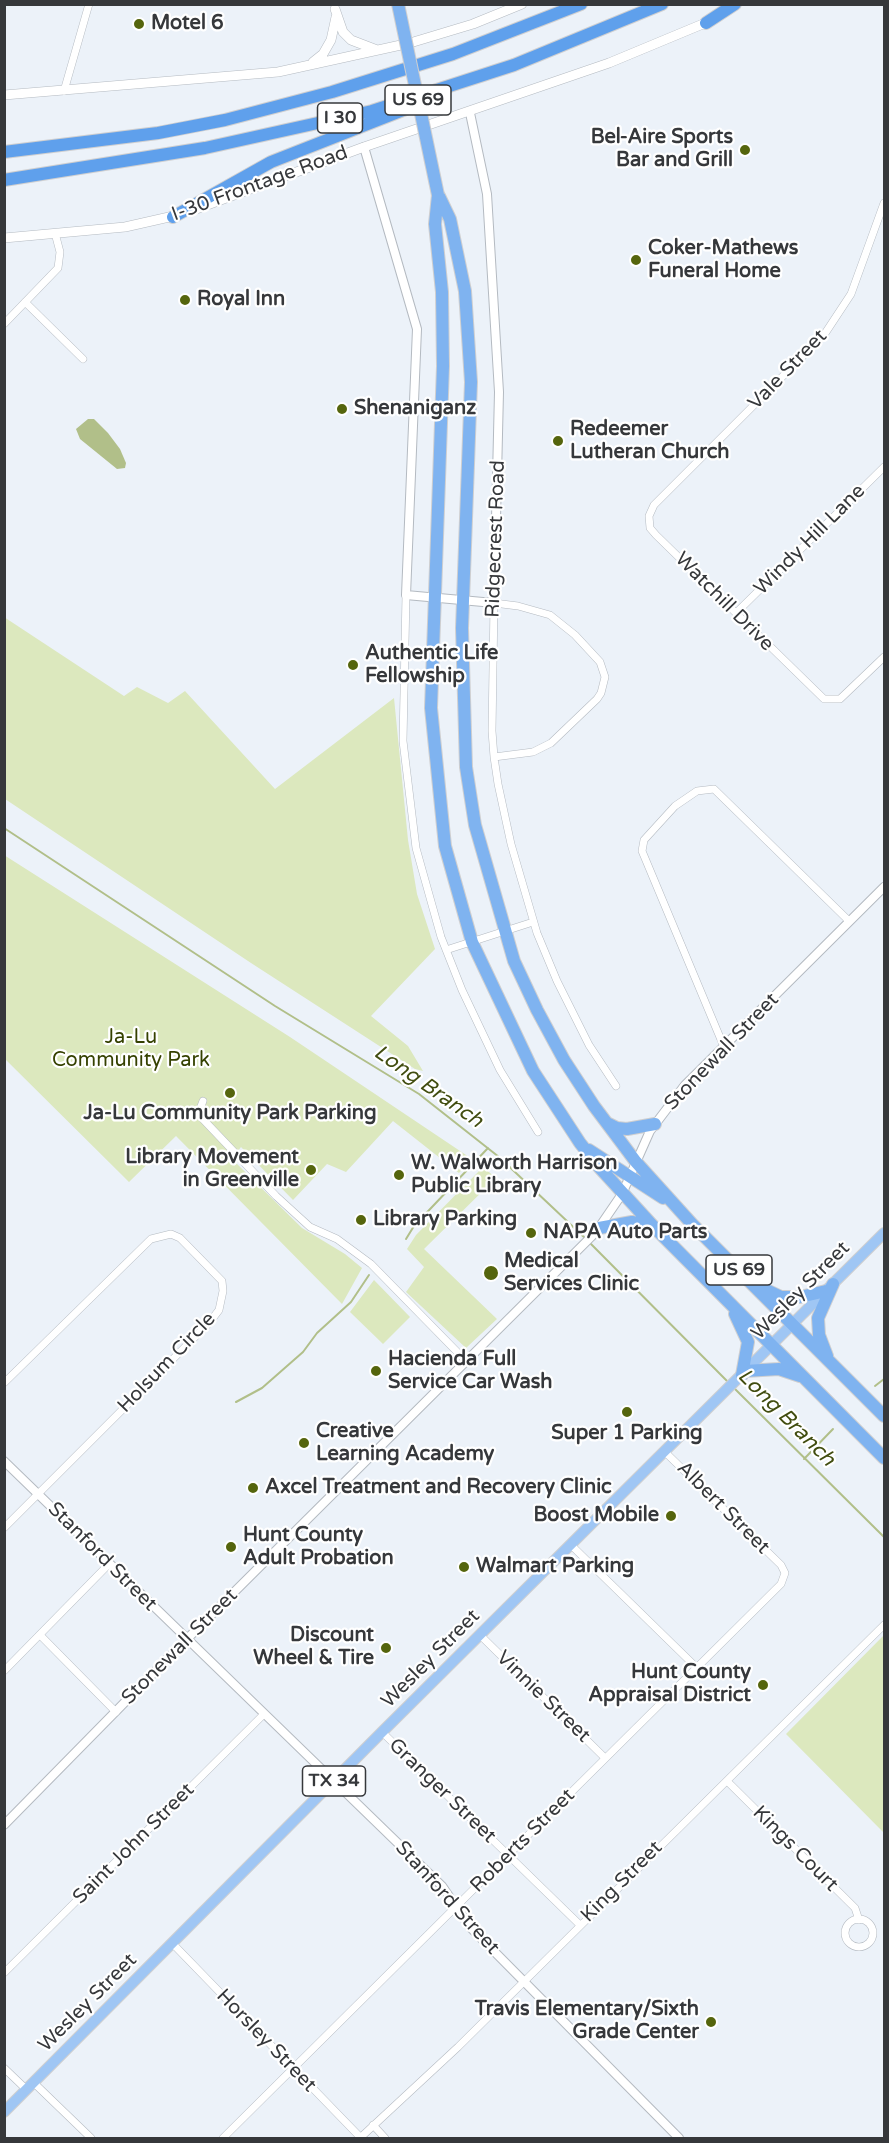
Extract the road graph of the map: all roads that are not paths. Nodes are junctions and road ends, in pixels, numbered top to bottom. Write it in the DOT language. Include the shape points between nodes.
graph roads {
  1 [pos="88,4"];
  2 [pos="398,4"];
  3 [pos="505,4"];
  4 [pos="522,4"];
  5 [pos="581,4"];
  6 [pos="662,4"];
  7 [pos="735,4"];
  8 [pos="741,4"];
  9 [pos="335,7"];
  10 [pos="492,16"];
  11 [pos="706,23"];
  12 [pos="378,50"];
  13 [pos="310,64"];
  14 [pos="464,83"];
  15 [pos="64,91"];
  16 [pos="4,95"];
  17 [pos="471,113"];
  18 [pos="364,147"];
  19 [pos="4,152"];
  20 [pos="4,180"];
  21 [pos="438,195"];
  22 [pos="885,203"];
  23 [pos="173,217"];
  24 [pos="55,233"];
  25 [pos="4,238"];
  26 [pos="25,302"];
  27 [pos="4,324"];
  28 [pos="83,359"];
  29 [pos="885,467"];
  30 [pos="650,511"];
  31 [pos="406,595"];
  32 [pos="435,598"];
  33 [pos="463,600"];
  34 [pos="494,603"];
  35 [pos="736,614"];
  36 [pos="885,657"];
  37 [pos="494,757"];
  38 [pos="885,887"];
  39 [pos="849,921"];
  40 [pos="533,922"];
  41 [pos="504,932"];
  42 [pos="472,942"];
  43 [pos="446,950"];
  44 [pos="724,1047"];
  45 [pos="616,1086"];
  46 [pos="203,1101"];
  47 [pos="606,1122"];
  48 [pos="655,1124"];
  49 [pos="538,1132"];
  50 [pos="580,1143"];
  51 [pos="636,1162"];
  52 [pos="630,1177"];
  53 [pos="622,1194"];
  54 [pos="674,1204"];
  55 [pos="653,1226"];
  56 [pos="597,1230"];
  57 [pos="885,1233"];
  58 [pos="752,1283"];
  59 [pos="830,1287"];
  60 [pos="727,1300"];
  61 [pos="793,1324"];
  62 [pos="772,1345"];
  63 [pos="829,1360"];
  64 [pos="467,1362"];
  65 [pos="743,1374"];
  66 [pos="806,1380"];
  67 [pos="4,1383"];
  68 [pos="885,1416"];
  69 [pos="665,1452"];
  70 [pos="885,1458"];
  71 [pos="4,1461"];
  72 [pos="39,1495"];
  73 [pos="4,1528"];
  74 [pos="571,1545"];
  75 [pos="109,1564"];
  76 [pos="781,1565"];
  77 [pos="885,1625"];
  78 [pos="40,1635"];
  79 [pos="480,1635"];
  80 [pos="186,1640"];
  81 [pos="696,1667"];
  82 [pos="4,1671"];
  83 [pos="116,1712"];
  84 [pos="263,1714"];
  85 [pos="382,1732"];
  86 [pos="605,1758"];
  87 [pos="727,1781"];
  88 [pos="334,1782"];
  89 [pos="4,1825"];
  90 [pos="509,1856"];
  91 [pos="456,1907"];
  92 [pos="859,1920"];
  93 [pos="580,1925"];
  94 [pos="173,1944"];
  95 [pos="4,1973"];
  96 [pos="523,1980"];
  97 [pos="4,2068"];
  98 [pos="293,2069"];
  99 [pos="31,2087"];
  100 [pos="4,2112"];
  101 [pos="373,2126"];
  102 [pos="360,2138"];
  103 [pos="91,2139"];
  104 [pos="224,2139"];
  105 [pos="385,2139"];
  106 [pos="679,2139"];
  1 -- 15 [label="street"];
  2 -- 21 [label="highway, US 69, bridge"];
  3 -- 10 [label="main road"];
  4 -- 10 [label="main road"];
  5 -- 19 [label="highway, I 30" via="453,54 225,120 158,133"];
  6 -- 14 [label="highway, I 30"];
  7 -- 11 [label="highway"];
  8 -- 11 [label="main road, I-30 Frontage Road"];
  9 -- 12 [label="main road" via="343,32 351,40"];
  9 -- 13 [label="main road" via="336,25 331,40"];
  10 -- 12 [label="main road"];
  11 -- 17 [label="main road, I-30 Frontage Road"];
  12 -- 13 [label="main road"];
  13 -- 15 [label="main road" via="278,72"];
  14 -- 20 [label="highway, I 30" via="372,111 273,134"];
  14 -- 23 [label="highway" via="271,162"];
  15 -- 16 [label="main road"];
  17 -- 18 [label="main road, I-30 Frontage Road"];
  17 -- 34 [label="street, Ridgecrest Road" via="487,194 499,392"];
  18 -- 23 [label="main road, I-30 Frontage Road"];
  18 -- 31 [label="street" via="417,329"];
  21 -- 32 [label="highway, US 69" via="435,224 442,292 443,366"];
  21 -- 33 [label="highway, US 69" via="450,219 465,291 471,382"];
  22 -- 30 [label="street, Vale Street" via="851,294 824,335"];
  23 -- 24 [label="main road, I-30 Frontage Road" via="125,227"];
  24 -- 25 [label="main road, I-30 Frontage Road"];
  24 -- 26 [label="street" via="60,252 58,268"];
  26 -- 27 [label="street"];
  26 -- 28 [label="street"];
  29 -- 35 [label="street, Windy Hill Lane"];
  30 -- 35 [label="street, Watchill Drive" via="650,528"];
  31 -- 32 [label="street"];
  31 -- 43 [label="street" via="402,712 407,791 416,848"];
  32 -- 33 [label="street"];
  32 -- 42 [label="highway, US 69" via="433,749 445,846"];
  33 -- 34 [label="street"];
  33 -- 41 [label="highway, US 69" via="466,767 476,825"];
  34 -- 37 [label="street, Ridgecrest Road"];
  34 -- 37 [label="street" via="550,615 600,662 605,677 597,699 551,743 533,752"];
  35 -- 36 [label="street, Watchill Drive" via="824,699 840,699"];
  37 -- 40 [label="street, Ridgecrest Road" via="511,844"];
  38 -- 39 [label="street, Stonewall Street"];
  39 -- 44 [label="street, Stonewall Street"];
  39 -- 44 [label="street" via="714,789 697,791 675,806 644,840 642,851"];
  40 -- 41 [label="street"];
  40 -- 45 [label="street, Ridgecrest Road" via="589,1046"];
  41 -- 42 [label="street"];
  41 -- 47 [label="highway, US 69" via="537,1010 564,1060"];
  42 -- 43 [label="street"];
  42 -- 50 [label="highway, US 69" via="521,1049"];
  43 -- 49 [label="street" via="500,1070"];
  44 -- 48 [label="street, Stonewall Street" via="685,1085"];
  46 -- 64 [label="street" via="198,1113 277,1197 310,1227 337,1239 371,1264"];
  47 -- 48 [label="highway" via="627,1129"];
  47 -- 51 [label="highway, US 69"];
  48 -- 51 [label="street, Stonewall Street"];
  50 -- 52 [label="highway"];
  50 -- 53 [label="highway, US 69"];
  51 -- 52 [label="street, Stonewall Street"];
  51 -- 54 [label="highway, US 69"];
  52 -- 53 [label="street, Stonewall Street"];
  52 -- 54 [label="highway"];
  53 -- 55 [label="highway, US 69"];
  53 -- 56 [label="street, Stonewall Street"];
  54 -- 58 [label="highway, US 69"];
  55 -- 56 [label="highway" via="632,1222"];
  55 -- 60 [label="highway, US 69"];
  56 -- 64 [label="street, Stonewall Street"];
  57 -- 59 [label="main road, Wesley Street / TX 34"];
  58 -- 59 [label="highway" via="781,1297 800,1297"];
  58 -- 61 [label="highway, US 69"];
  59 -- 61 [label="main road, Wesley Street / TX 34"];
  59 -- 63 [label="highway" via="818,1318 819,1335"];
  60 -- 62 [label="highway, US 69"];
  60 -- 65 [label="highway" via="748,1342"];
  61 -- 62 [label="main road, Wesley Street / TX 34"];
  61 -- 63 [label="highway, US 69"];
  62 -- 65 [label="main road, Wesley Street / TX 34"];
  62 -- 66 [label="highway, US 69"];
  63 -- 68 [label="highway, US 69"];
  64 -- 80 [label="street, Stonewall Street"];
  65 -- 66 [label="highway" via="787,1370"];
  65 -- 69 [label="main road, Wesley Street / TX 34"];
  66 -- 70 [label="highway, US 69"];
  67 -- 72 [label="street, Holsum Circle" via="151,1239 171,1234 180,1238 222,1281 219,1310 209,1323"];
  69 -- 74 [label="main road, Wesley Street / TX 34"];
  69 -- 76 [label="street, Albert Street"];
  71 -- 72 [label="street, Stanford Street"];
  72 -- 73 [label="street"];
  72 -- 75 [label="street, Stanford Street"];
  74 -- 79 [label="main road, Wesley Street / TX 34"];
  74 -- 81 [label="street"];
  75 -- 78 [label="street"];
  75 -- 80 [label="street, Stanford Street"];
  76 -- 81 [label="street, Roberts Street" via="785,1574 781,1584"];
  77 -- 87 [label="street, King Street"];
  78 -- 82 [label="street"];
  78 -- 83 [label="street"];
  79 -- 85 [label="main road, Wesley Street / TX 34"];
  79 -- 86 [label="street, Vinnie Street"];
  80 -- 83 [label="street, Stonewall Street"];
  80 -- 84 [label="street, Stanford Street"];
  81 -- 86 [label="street, Roberts Street"];
  83 -- 89 [label="street, Stonewall Street"];
  84 -- 88 [label="street, Stanford Street"];
  84 -- 95 [label="street, Saint John Street"];
  85 -- 88 [label="main road, Wesley Street / TX 34"];
  85 -- 90 [label="street, Granger Street"];
  86 -- 90 [label="street, Roberts Street"];
  87 -- 92 [label="street, Kings Court" via="855,1908"];
  87 -- 93 [label="street, King Street"];
  88 -- 91 [label="street, Stanford Street" via="442,1886"];
  88 -- 94 [label="main road, Wesley Street / TX 34"];
  90 -- 91 [label="street, Roberts Street"];
  90 -- 93 [label="street, Granger Street"];
  91 -- 96 [label="street, Stanford Street" via="470,1927"];
  91 -- 98 [label="street, Roberts Street"];
  92 -- 92 [label="street" via="850,1922 845,1934 852,1945 861,1947 873,1935 867,1923"];
  93 -- 96 [label="street, King Street"];
  94 -- 98 [label="street, Horsley Street"];
  94 -- 99 [label="main road, Wesley Street / TX 34"];
  96 -- 101 [label="street, King Street"];
  96 -- 106 [label="street, Stanford Street"];
  97 -- 99 [label="street"];
  98 -- 102 [label="street, Horsley Street"];
  98 -- 104 [label="street, Roberts Street"];
  99 -- 100 [label="main road, Wesley Street / TX 34"];
  99 -- 103 [label="street"];
  101 -- 102 [label="street, King Street"];
  101 -- 105 [label="street"];
}
